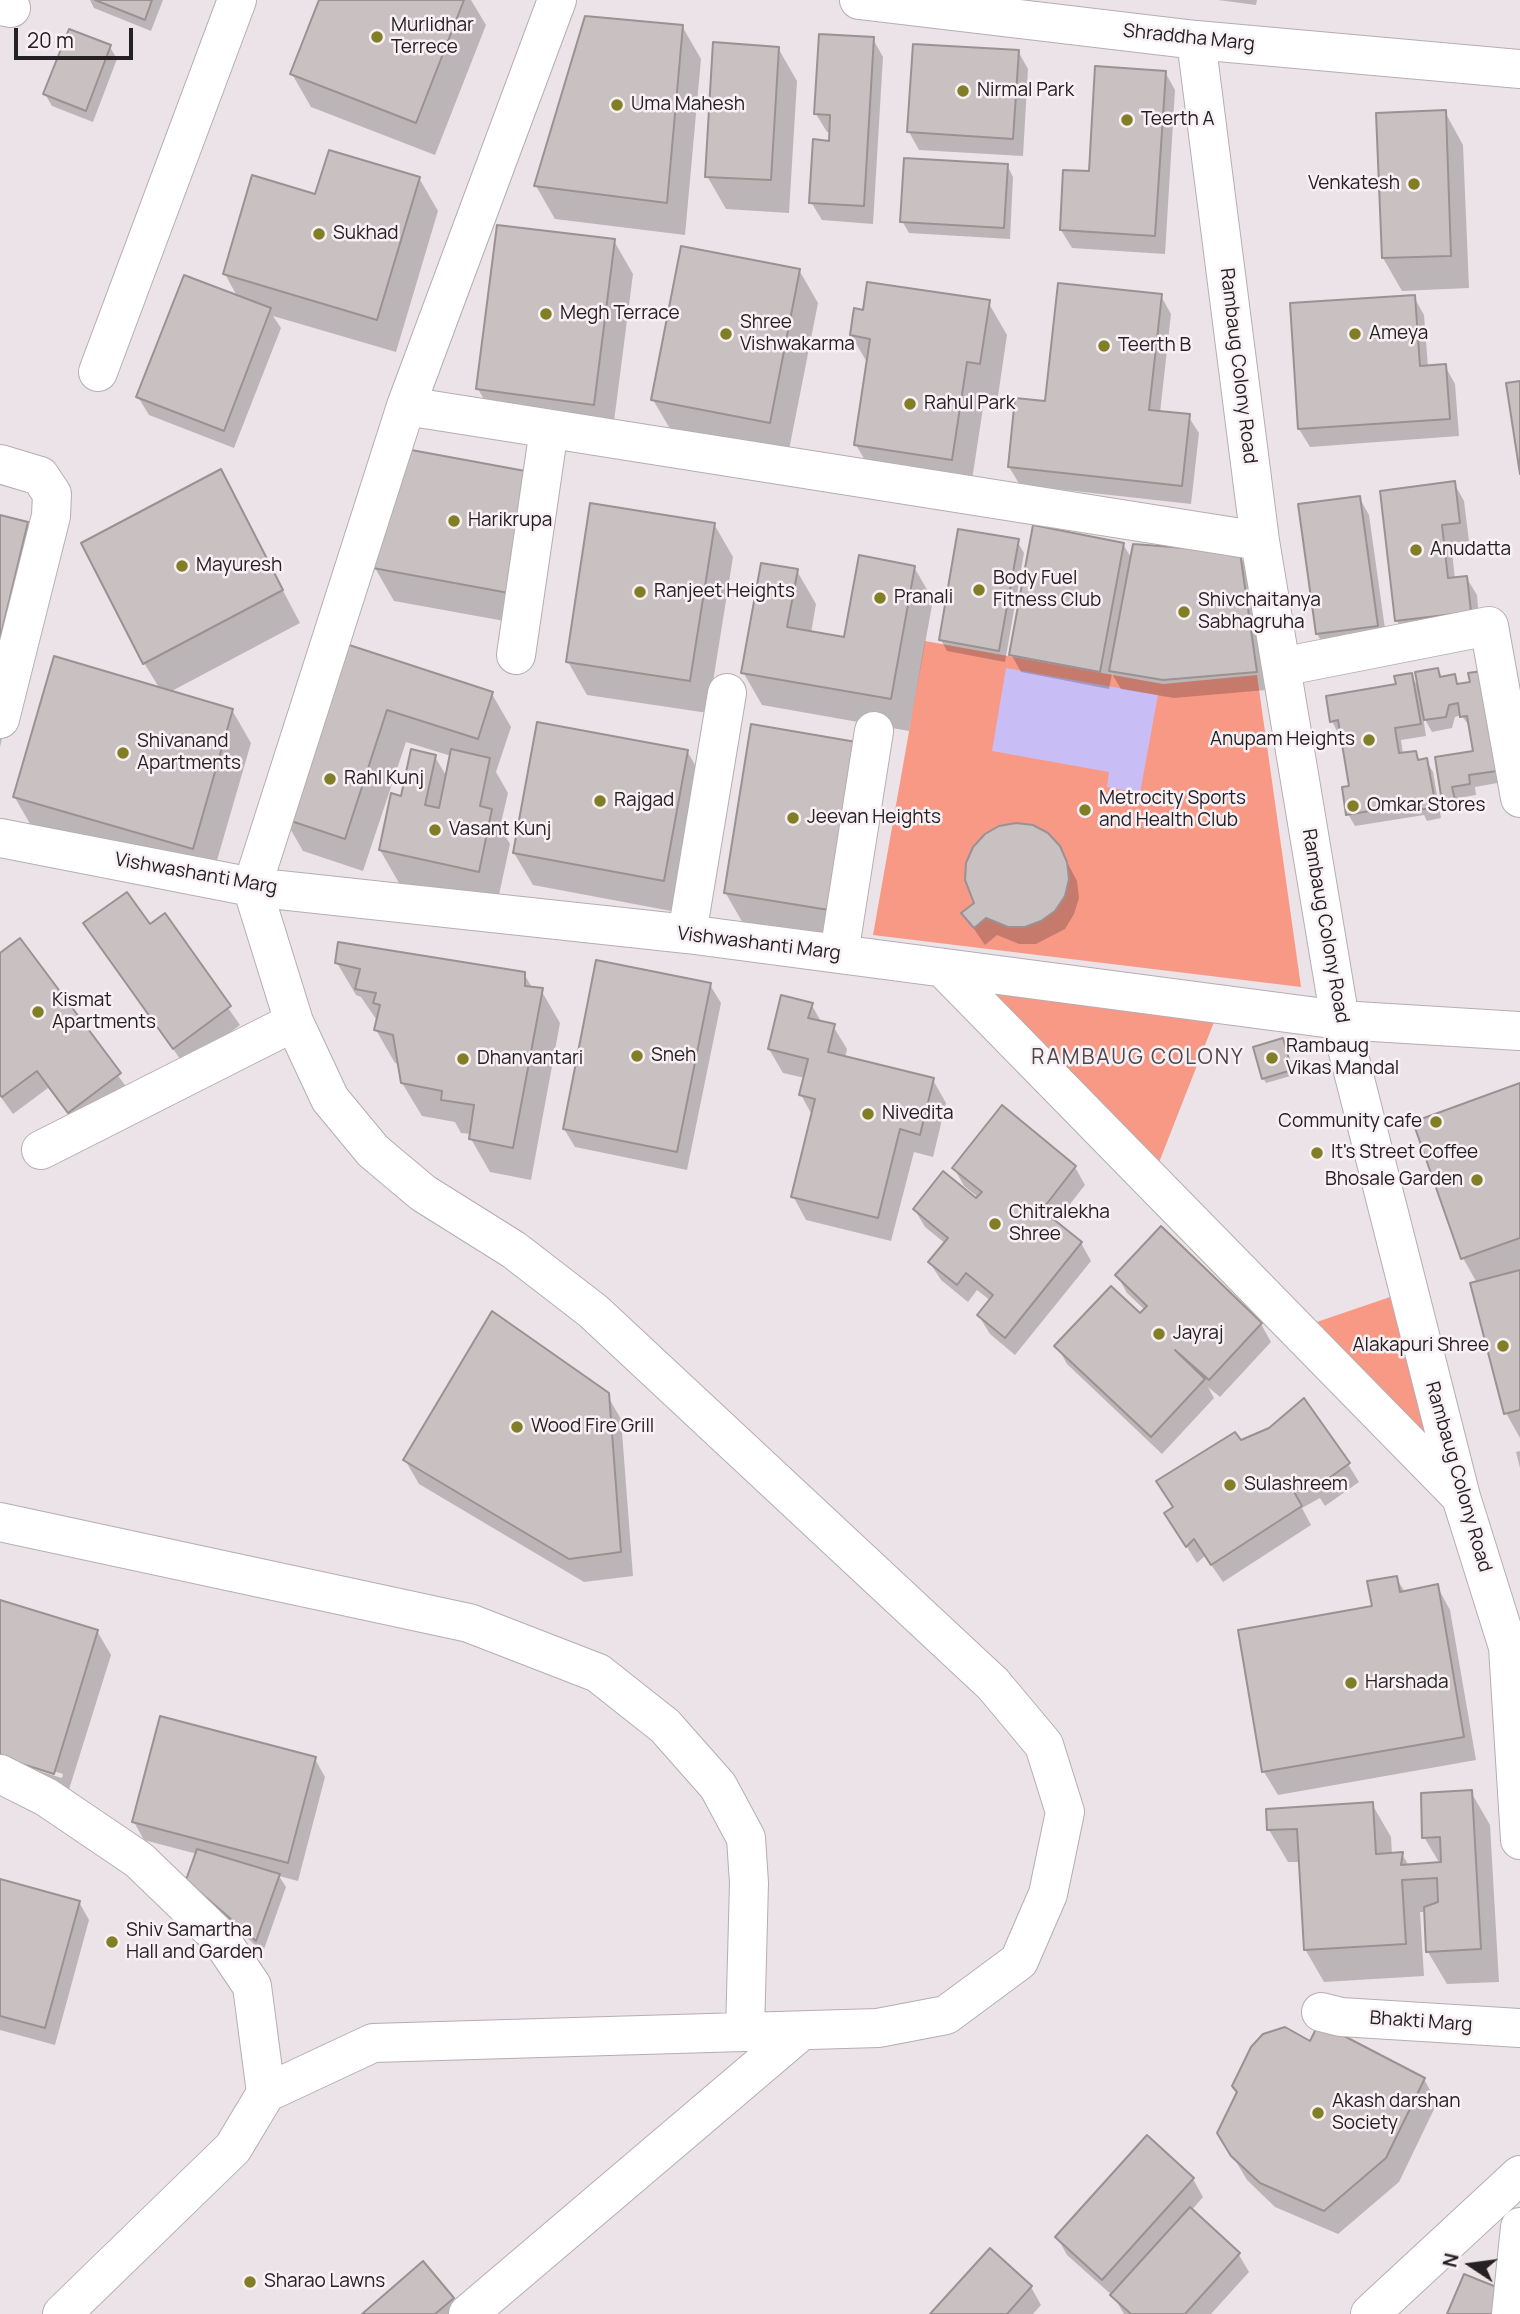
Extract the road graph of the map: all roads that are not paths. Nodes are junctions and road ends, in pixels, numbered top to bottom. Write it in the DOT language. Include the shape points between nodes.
graph roads {
  1 [pos="237,0"];
  2 [pos="557,0"];
  3 [pos="859,0"];
  4 [pos="953,5"];
  5 [pos="1196,40"];
  6 [pos="1520,69"];
  7 [pos="99,372"];
  8 [pos="406,406"];
  9 [pos="549,429"];
  10 [pos="0,464"];
  11 [pos="1260,541"];
  12 [pos="516,655"];
  13 [pos="1281,667"];
  14 [pos="727,693"];
  15 [pos="0,719"];
  16 [pos="874,732"];
  17 [pos="1520,798"];
  18 [pos="0,838"];
  19 [pos="252,887"];
  20 [pos="687,934"];
  21 [pos="839,954"];
  22 [pos="943,968"];
  23 [pos="1340,1020"];
  24 [pos="294,1022"];
  25 [pos="1520,1031"];
  26 [pos="41,1150"];
  27 [pos="1461,1497"];
  28 [pos="0,1521"];
  29 [pos="1514,1646"];
  30 [pos="0,1774"];
  31 [pos="1520,1840"];
  32 [pos="1321,2012"];
  33 [pos="1520,2028"];
  34 [pos="801,2031"];
  35 [pos="745,2032"];
  36 [pos="266,2093"];
  37 [pos="1520,2175"];
  38 [pos="1520,2227"];
  39 [pos="62,2314"];
  40 [pos="468,2314"];
  41 [pos="1370,2314"];
  42 [pos="1511,2314"];
  1 -- 7 [label="street"];
  2 -- 8 [label="street"];
  3 -- 4 [label="street, Shraddha Marg"];
  4 -- 5 [label="street, Shraddha Marg"];
  5 -- 6 [label="street, Shraddha Marg"];
  5 -- 11 [label="street, Rambaug Colony Road"];
  8 -- 9 [label="street"];
  8 -- 19 [label="street"];
  9 -- 11 [label="street"];
  9 -- 12 [label="street"];
  10 -- 15 [label="street" via="40,476 52,494 51,516"];
  11 -- 13 [label="street, Rambaug Colony Road"];
  13 -- 17 [label="street" via="1489,626"];
  13 -- 23 [label="street, Rambaug Colony Road"];
  14 -- 20 [label="street"];
  16 -- 21 [label="street"];
  18 -- 19 [label="street, Vishwashanti Marg"];
  19 -- 20 [label="street, Vishwashanti Marg"];
  19 -- 24 [label="street"];
  20 -- 21 [label="street, Vishwashanti Marg"];
  21 -- 22 [label="street, Vishwashanti Marg"];
  22 -- 23 [label="street, Vishwashanti Marg"];
  22 -- 27 [label="street"];
  23 -- 25 [label="street, Vishwashanti Marg"];
  23 -- 27 [label="street, Rambaug Colony Road"];
  24 -- 26 [label="street"];
  24 -- 34 [label="street" via="330,1099 373,1152 423,1193 514,1250 593,1311 993,1684 1044,1745 1065,1812 1048,1894 1019,1962 946,2015 878,2028"];
  27 -- 29 [label="street, Rambaug Colony Road"];
  28 -- 35 [label="street" via="469,1623 598,1673 665,1726 718,1786 746,1838"];
  29 -- 31 [label="street, Rambaug Colony Road"];
  30 -- 36 [label="street" via="46,1797 139,1860 219,1937 252,1986"];
  32 -- 33 [label="street, Bhakti Marg"];
  34 -- 35 [label="street"];
  34 -- 40 [label="street"];
  35 -- 36 [label="street" via="373,2043"];
  36 -- 39 [label="street" via="233,2148"];
  37 -- 41 [label="street"];
  38 -- 42 [label="street"];
}
